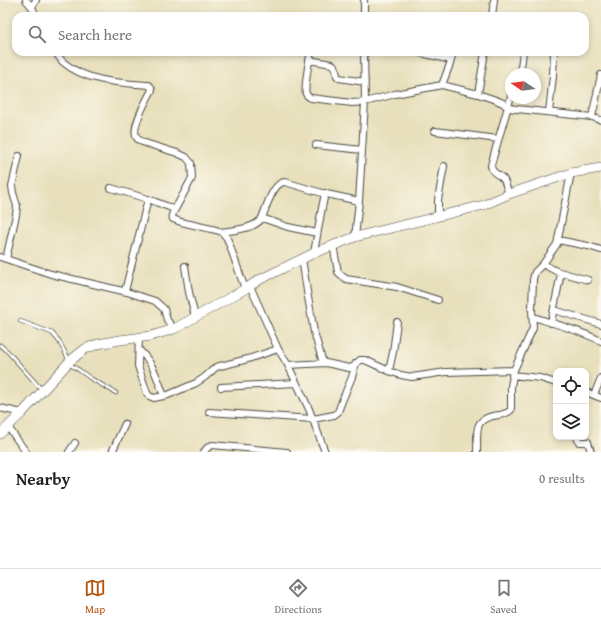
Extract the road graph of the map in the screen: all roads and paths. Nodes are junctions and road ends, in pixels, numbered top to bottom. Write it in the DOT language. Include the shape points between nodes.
graph roads {
  1 [pos="26,0"];
  2 [pos="36,0"];
  3 [pos="364,0"];
  4 [pos="494,0"];
  5 [pos="32,7"];
  6 [pos="34,12"];
  7 [pos="364,12"];
  8 [pos="492,12"];
  9 [pos="58,56"];
  10 [pos="310,56"];
  11 [pos="364,56"];
  12 [pos="434,56"];
  13 [pos="452,56"];
  14 [pos="484,56"];
  15 [pos="522,56"];
  16 [pos="554,56"];
  17 [pos="309,60"];
  18 [pos="451,60"];
  19 [pos="521,68"];
  20 [pos="601,75"];
  21 [pos="365,82"];
  22 [pos="442,85"];
  23 [pos="478,94"];
  24 [pos="365,102"];
  25 [pos="509,104"];
  26 [pos="508,108"];
  27 [pos="550,112"];
  28 [pos="592,117"];
  29 [pos="601,120"];
  30 [pos="435,132"];
  31 [pos="498,139"];
  32 [pos="316,145"];
  33 [pos="362,150"];
  34 [pos="19,156"];
  35 [pos="444,166"];
  36 [pos="601,168"];
  37 [pos="570,173"];
  38 [pos="111,188"];
  39 [pos="325,193"];
  40 [pos="509,194"];
  41 [pos="148,199"];
  42 [pos="359,201"];
  43 [pos="174,209"];
  44 [pos="438,217"];
  45 [pos="262,218"];
  46 [pos="222,232"];
  47 [pos="317,233"];
  48 [pos="355,237"];
  49 [pos="558,240"];
  50 [pos="333,245"];
  51 [pos="601,250"];
  52 [pos="314,253"];
  53 [pos="3,258"];
  54 [pos="302,258"];
  55 [pos="544,264"];
  56 [pos="184,266"];
  57 [pos="561,273"];
  58 [pos="588,280"];
  59 [pos="248,287"];
  60 [pos="125,292"];
  61 [pos="438,300"];
  62 [pos="554,310"];
  63 [pos="195,317"];
  64 [pos="533,317"];
  65 [pos="20,321"];
  66 [pos="397,322"];
  67 [pos="552,323"];
  68 [pos="601,324"];
  69 [pos="174,329"];
  70 [pos="139,337"];
  71 [pos="601,341"];
  72 [pos="0,345"];
  73 [pos="278,349"];
  74 [pos="139,350"];
  75 [pos="69,362"];
  76 [pos="323,363"];
  77 [pos="356,363"];
  78 [pos="288,365"];
  79 [pos="389,371"];
  80 [pos="513,372"];
  81 [pos="601,378"];
  82 [pos="296,382"];
  83 [pos="553,382"];
  84 [pos="220,387"];
  85 [pos="42,390"];
  86 [pos="116,393"];
  87 [pos="589,393"];
  88 [pos="594,395"];
  89 [pos="164,396"];
  90 [pos="601,398"];
  91 [pos="0,408"];
  92 [pos="209,412"];
  93 [pos="22,413"];
  94 [pos="313,419"];
  95 [pos="125,424"];
  96 [pos="8,427"];
  97 [pos="0,434"];
  98 [pos="578,440"];
  99 [pos="75,443"];
  100 [pos="254,450"];
  101 [pos="26,452"];
  102 [pos="69,452"];
  103 [pos="112,452"];
  104 [pos="204,452"];
  105 [pos="287,452"];
  106 [pos="325,452"];
  107 [pos="477,452"];
  108 [pos="591,452"];
  1 -- 5 [label="street"];
  2 -- 5 [label="street"];
  3 -- 7 [label="street"];
  4 -- 8 [label="street"];
  5 -- 6 [label="street"];
  9 -- 43 [label="street" via="75,70 94,78 151,87 136,127 137,139 182,155 191,163 192,178"];
  10 -- 17 [label="street"];
  11 -- 21 [label="street"];
  12 -- 18 [label="street"];
  13 -- 18 [label="street"];
  14 -- 23 [label="street"];
  15 -- 19 [label="street"];
  16 -- 27 [label="street"];
  17 -- 21 [label="street" via="334,65 339,78"];
  17 -- 24 [label="street" via="307,96 322,100"];
  18 -- 22 [label="street"];
  20 -- 28 [label="street"];
  21 -- 24 [label="street"];
  22 -- 23 [label="street"];
  22 -- 24 [label="street"];
  23 -- 26 [label="street" via="503,103"];
  24 -- 33 [label="street"];
  25 -- 26 [label="street"];
  26 -- 27 [label="street"];
  26 -- 31 [label="street"];
  27 -- 28 [label="street"];
  28 -- 29 [label="street"];
  30 -- 31 [label="street"];
  31 -- 40 [label="street" via="491,169 504,180"];
  32 -- 33 [label="street"];
  33 -- 42 [label="street"];
  34 -- 53 [label="street" via="12,186 17,206 16,214"];
  35 -- 44 [label="street"];
  36 -- 37 [label="street"];
  37 -- 40 [label="street"];
  37 -- 49 [label="street"];
  38 -- 41 [label="street"];
  39 -- 42 [label="street"];
  39 -- 45 [label="street" via="282,182 273,192"];
  39 -- 47 [label="street"];
  40 -- 44 [label="street" via="484,205"];
  41 -- 43 [label="street"];
  41 -- 60 [label="street"];
  42 -- 48 [label="street"];
  43 -- 46 [label="street" via="173,219"];
  44 -- 48 [label="street"];
  45 -- 46 [label="street" via="260,222 249,227"];
  45 -- 47 [label="street"];
  46 -- 59 [label="street"];
  47 -- 52 [label="street"];
  48 -- 50 [label="street"];
  49 -- 51 [label="street"];
  49 -- 55 [label="street"];
  50 -- 52 [label="street"];
  50 -- 61 [label="street" via="338,272 346,278 397,287"];
  52 -- 54 [label="street"];
  53 -- 60 [label="street" via="50,274"];
  54 -- 59 [label="street"];
  54 -- 76 [label="street" via="314,332"];
  55 -- 57 [label="street"];
  55 -- 64 [label="street" via="535,272 533,279"];
  56 -- 63 [label="street"];
  57 -- 58 [label="street"];
  57 -- 62 [label="street"];
  59 -- 63 [label="street"];
  59 -- 73 [label="street"];
  60 -- 69 [label="street" via="155,301 164,309 167,320"];
  62 -- 67 [label="street"];
  62 -- 68 [label="street"];
  63 -- 69 [label="street"];
  64 -- 67 [label="street"];
  64 -- 80 [label="street" via="533,328"];
  65 -- 75 [label="lane" via="52,333"];
  66 -- 79 [label="street"];
  67 -- 71 [label="street"];
  69 -- 70 [label="street"];
  70 -- 74 [label="street"];
  70 -- 75 [label="street" via="98,344 85,349"];
  72 -- 85 [label="lane"];
  73 -- 78 [label="street"];
  73 -- 89 [label="street" via="216,367 196,383"];
  74 -- 89 [label="street" via="152,366"];
  74 -- 89 [label="street" via="138,366 147,393 154,398"];
  75 -- 85 [label="street"];
  75 -- 86 [label="lane"];
  76 -- 77 [label="street" via="349,368"];
  76 -- 78 [label="street"];
  77 -- 79 [label="street" via="364,360"];
  77 -- 94 [label="street" via="336,414"];
  78 -- 82 [label="street"];
  79 -- 80 [label="street" via="412,377 446,372"];
  80 -- 83 [label="street"];
  80 -- 107 [label="street" via="511,410 506,414 482,419 477,429"];
  81 -- 88 [label="street"];
  82 -- 84 [label="street"];
  82 -- 94 [label="street"];
  85 -- 93 [label="street"];
  87 -- 88 [label="street"];
  88 -- 90 [label="street"];
  91 -- 93 [label="street"];
  92 -- 94 [label="street"];
  93 -- 96 [label="street"];
  94 -- 106 [label="street"];
  95 -- 103 [label="street"];
  96 -- 97 [label="street"];
  96 -- 101 [label="street"];
  98 -- 108 [label="street" via="588,442"];
  99 -- 102 [label="street"];
  100 -- 104 [label="street" via="212,445"];
  100 -- 105 [label="street"];
}
